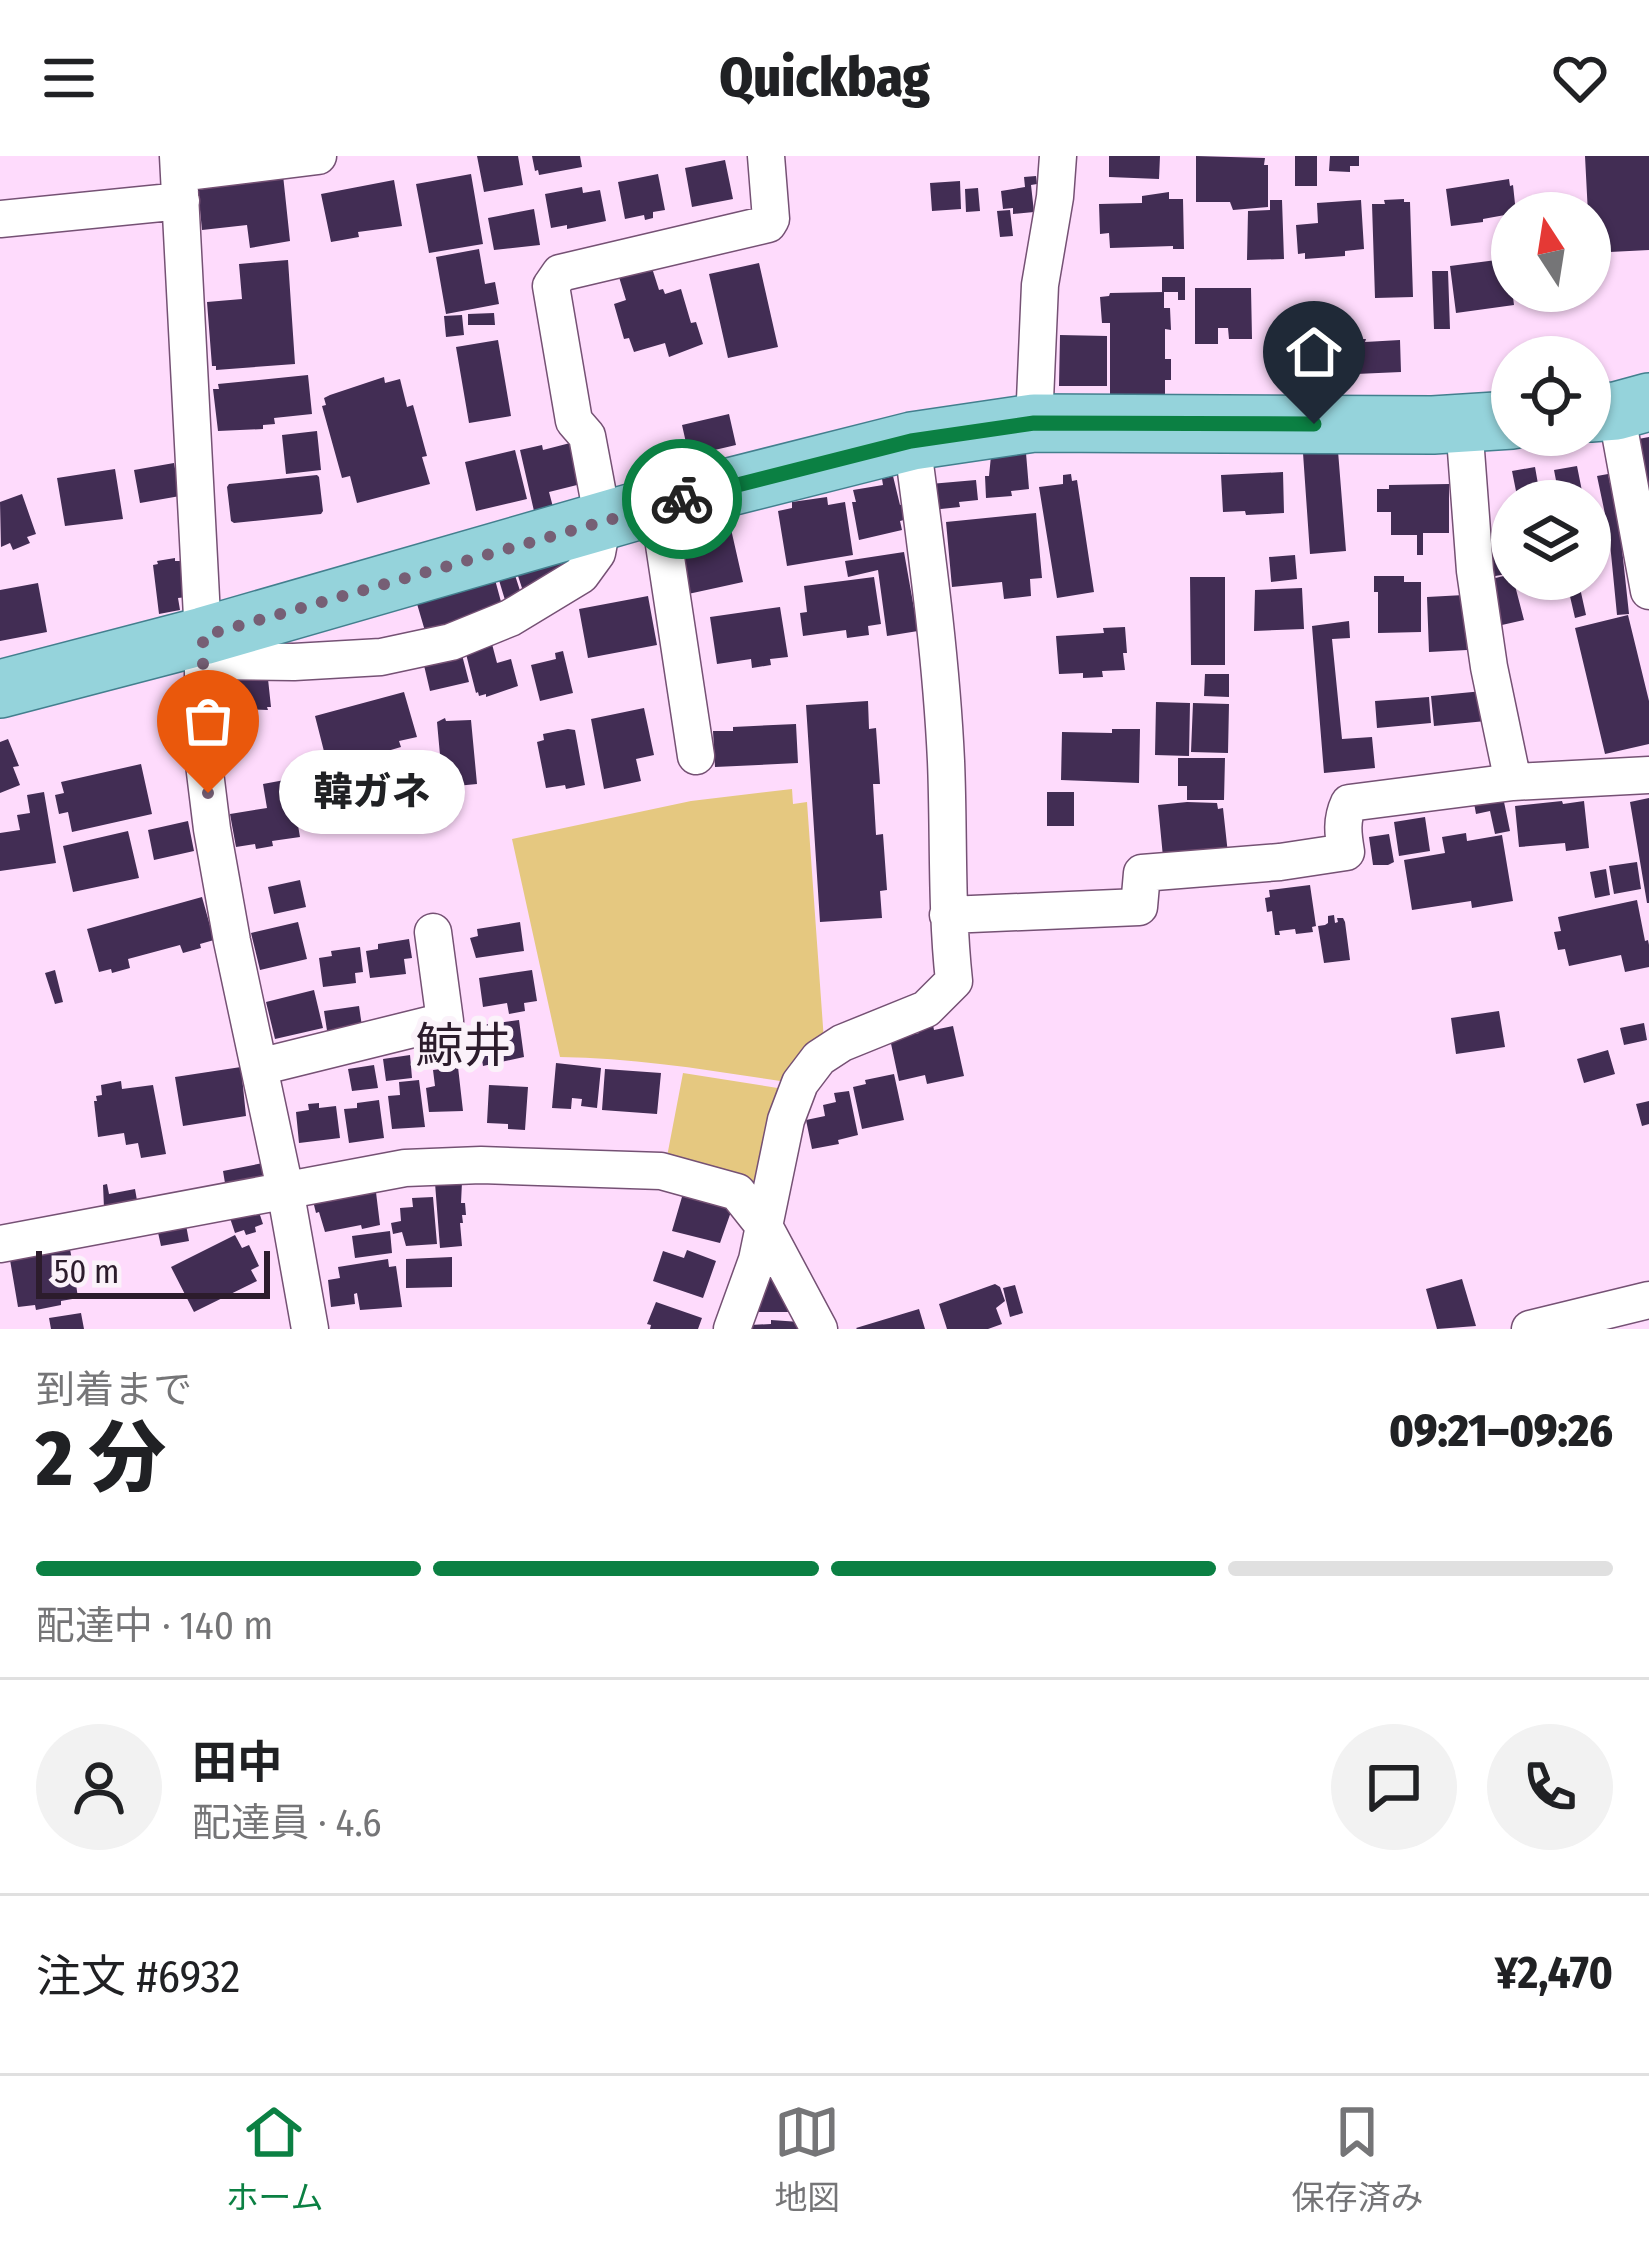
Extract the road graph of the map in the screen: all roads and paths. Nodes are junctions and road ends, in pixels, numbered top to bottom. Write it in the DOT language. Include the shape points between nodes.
graph roads {
  1 [pos="318,156"];
  2 [pos="766,156"];
  3 [pos="1058,156"];
  4 [pos="180,177"];
  5 [pos="0,219"];
  6 [pos="1618,408"];
  7 [pos="1488,422"];
  8 [pos="1034,423"];
  9 [pos="911,441"];
  10 [pos="658,505"];
  11 [pos="603,521"];
  12 [pos="1649,591"];
  13 [pos="203,648"];
  14 [pos="0,689"];
  15 [pos="696,756"];
  16 [pos="1649,775"];
  17 [pos="1513,782"];
  18 [pos="948,915"];
  19 [pos="433,932"];
  20 [pos="259,1067"];
  21 [pos="285,1190"];
  22 [pos="764,1226"];
  23 [pos="0,1244"];
  24 [pos="1649,1300"];
  25 [pos="310,1329"];
  26 [pos="732,1329"];
  27 [pos="820,1329"];
  28 [pos="1530,1329"];
  1 -- 4 [label="street"];
  2 -- 11 [label="street" via="768,224 560,273 551,286 574,421 587,436"];
  3 -- 8 [label="street" via="1040,285"];
  4 -- 5 [label="street"];
  4 -- 13 [label="street"];
  6 -- 12 [label="street"];
  7 -- 8 [label="main road"];
  7 -- 17 [label="street" via="1475,571"];
  8 -- 9 [label="main road"];
  9 -- 10 [label="main road"];
  9 -- 18 [label="street" via="946,760"];
  10 -- 11 [label="main road"];
  10 -- 15 [label="street"];
  11 -- 13 [label="main road"];
  13 -- 14 [label="main road"];
  13 -- 20 [label="street" via="212,830"];
  16 -- 17 [label="street"];
  17 -- 18 [label="street" via="1349,803 1346,852 1142,873 1139,908"];
  18 -- 22 [label="street" via="954,981 926,1009 819,1058 800,1082"];
  19 -- 20 [label="street" via="445,1021"];
  20 -- 21 [label="street"];
  21 -- 22 [label="street" via="405,1168 661,1171 737,1192"];
  21 -- 23 [label="street"];
  21 -- 25 [label="street"];
  22 -- 26 [label="street"];
  22 -- 27 [label="street"];
  24 -- 28 [label="street"];
}
